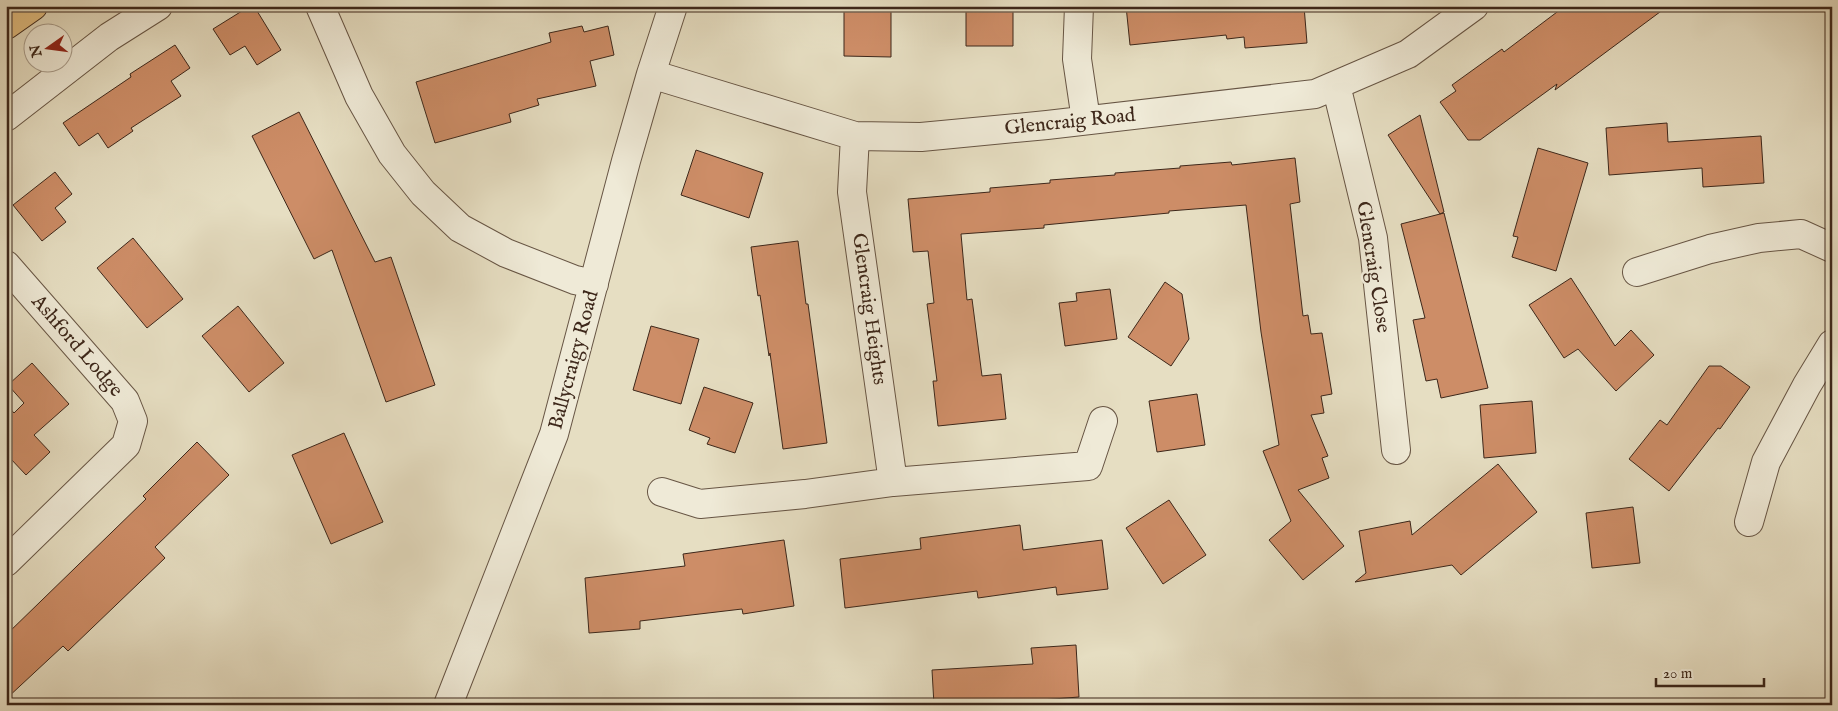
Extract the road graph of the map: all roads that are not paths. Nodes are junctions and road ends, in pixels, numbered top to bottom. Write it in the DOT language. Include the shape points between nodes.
graph roads {
  1 [pos="33,6"];
  2 [pos="158,6"];
  3 [pos="320,6"];
  4 [pos="673,6"];
  5 [pos="1079,6"];
  6 [pos="1474,6"];
  7 [pos="6,25"];
  8 [pos="651,74"];
  9 [pos="1336,85"];
  10 [pos="6,117"];
  11 [pos="1086,120"];
  12 [pos="855,136"];
  13 [pos="1832,248"];
  14 [pos="6,265"];
  15 [pos="1637,272"];
  16 [pos="594,284"];
  17 [pos="1832,344"];
  18 [pos="1102,421"];
  19 [pos="1396,450"];
  20 [pos="893,482"];
  21 [pos="662,492"];
  22 [pos="1749,522"];
  23 [pos="6,562"];
  24 [pos="448,705"];
  1 -- 7 [label="main road"];
  2 -- 10 [label="street" via="109,37"];
  3 -- 16 [label="street" via="359,96 392,154 423,193 460,228 506,253 575,280"];
  4 -- 8 [label="street, Ballycraigy Road"];
  5 -- 11 [label="street" via="1077,59"];
  6 -- 9 [label="street, Glencraig Road" via="1408,54"];
  8 -- 12 [label="street, Glencraig Road"];
  8 -- 16 [label="street, Ballycraigy Road"];
  9 -- 11 [label="street, Glencraig Road" via="1315,94"];
  9 -- 19 [label="street, Glencraig Close" via="1373,238"];
  11 -- 12 [label="street, Glencraig Road" via="921,137"];
  12 -- 20 [label="street, Glencraig Heights" via="852,192"];
  13 -- 15 [label="street" via="1801,234 1759,238 1710,249"];
  14 -- 23 [label="street, Ashford Lodge" via="125,400 133,421 126,446"];
  16 -- 24 [label="street, Ballycraigy Road" via="554,434"];
  17 -- 22 [label="street" via="1766,462"];
  18 -- 20 [label="street" via="1088,466"];
  20 -- 21 [label="street" via="700,504"];
}
